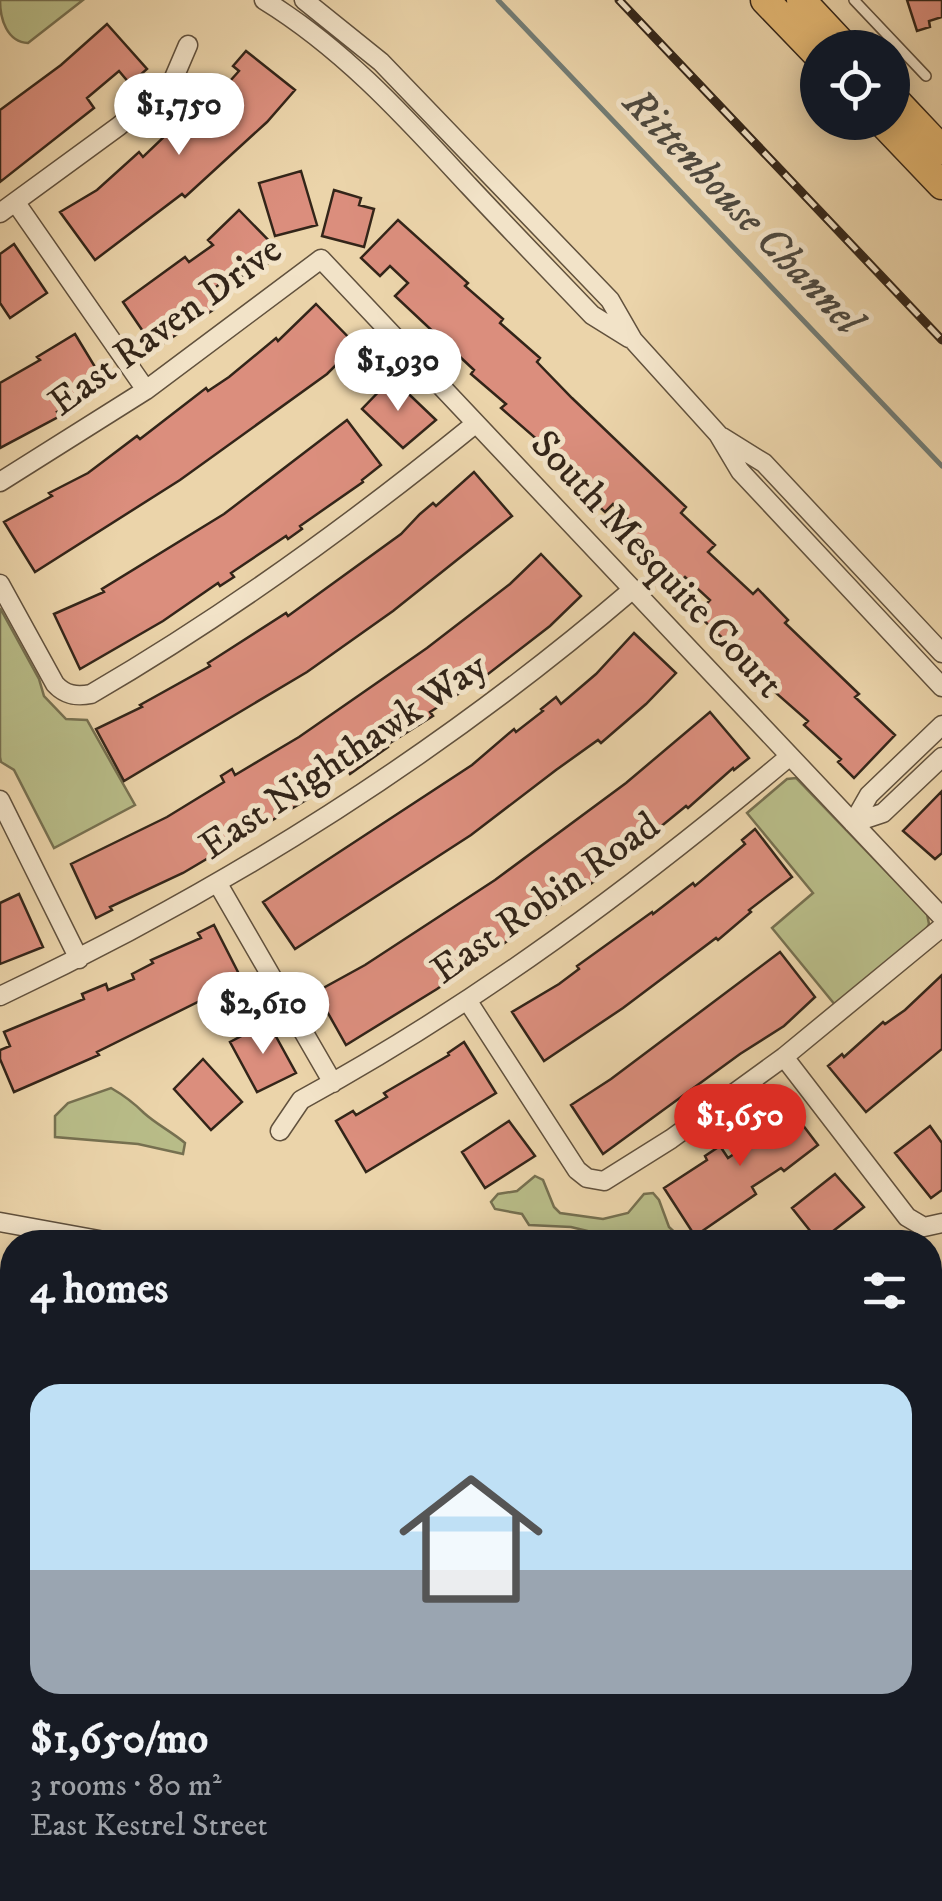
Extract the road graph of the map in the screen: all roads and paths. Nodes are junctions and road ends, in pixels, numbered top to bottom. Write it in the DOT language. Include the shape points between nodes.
graph roads {
  1 [pos="264,0"];
  2 [pos="304,0"];
  3 [pos="765,0"];
  4 [pos="801,0"];
  5 [pos="854,0"];
  6 [pos="829,30"];
  7 [pos="800,36"];
  8 [pos="188,45"];
  9 [pos="926,76"];
  10 [pos="910,116"];
  11 [pos="899,140"];
  12 [pos="942,150"];
  13 [pos="942,185"];
  14 [pos="8,208"];
  15 [pos="320,260"];
  16 [pos="634,340"];
  17 [pos="146,390"];
  18 [pos="474,424"];
  19 [pos="718,434"];
  20 [pos="0,482"];
  21 [pos="0,584"];
  22 [pos="632,590"];
  23 [pos="942,652"];
  24 [pos="942,686"];
  25 [pos="942,725"];
  26 [pos="790,756"];
  27 [pos="942,757"];
  28 [pos="0,800"];
  29 [pos="853,823"];
  30 [pos="218,884"];
  31 [pos="942,917"];
  32 [pos="942,926"];
  33 [pos="79,958"];
  34 [pos="0,996"];
  35 [pos="467,1000"];
  36 [pos="784,1057"];
  37 [pos="333,1083"];
  38 [pos="280,1131"];
  39 [pos="0,1222"];
  40 [pos="933,1225"];
  41 [pos="44,1230"];
  1 -- 16 [label="street" via="341,56 592,315"];
  2 -- 16 [label="street" via="432,114 610,300"];
  3 -- 7 [label="main road"];
  4 -- 6 [label="main road"];
  5 -- 9 [label="lane"];
  8 -- 14 [label="street" via="173,80"];
  10 -- 12 [label="main road"];
  11 -- 13 [label="main road"];
  14 -- 17 [label="street"];
  15 -- 17 [label="street, East Raven Drive"];
  15 -- 18 [label="street, South Mesquite Court"];
  16 -- 19 [label="street"];
  17 -- 20 [label="street, East Raven Drive"];
  18 -- 21 [label="street" via="370,509 202,628 90,694 66,693 55,684"];
  18 -- 22 [label="street, South Mesquite Court"];
  19 -- 23 [label="street" via="764,463"];
  19 -- 24 [label="street" via="740,472"];
  22 -- 26 [label="street, South Mesquite Court"];
  22 -- 30 [label="street, East Nighthawk Way" via="432,748"];
  25 -- 29 [label="street" via="869,796"];
  26 -- 29 [label="street, South Mesquite Court"];
  26 -- 35 [label="street, East Robin Road" via="686,843"];
  27 -- 29 [label="street" via="884,813"];
  28 -- 33 [label="street"];
  29 -- 31 [label="street, South Mesquite Court"];
  30 -- 33 [label="street, East Nighthawk Way"];
  30 -- 37 [label="street"];
  32 -- 36 [label="street"];
  33 -- 34 [label="street, East Nighthawk Way"];
  35 -- 36 [label="street" via="577,1170 594,1180 614,1178"];
  35 -- 37 [label="street, East Robin Road"];
  36 -- 40 [label="street" via="907,1218"];
  37 -- 38 [label="street, East Robin Road" via="301,1100"];
  39 -- 41 [label="street"];
}
